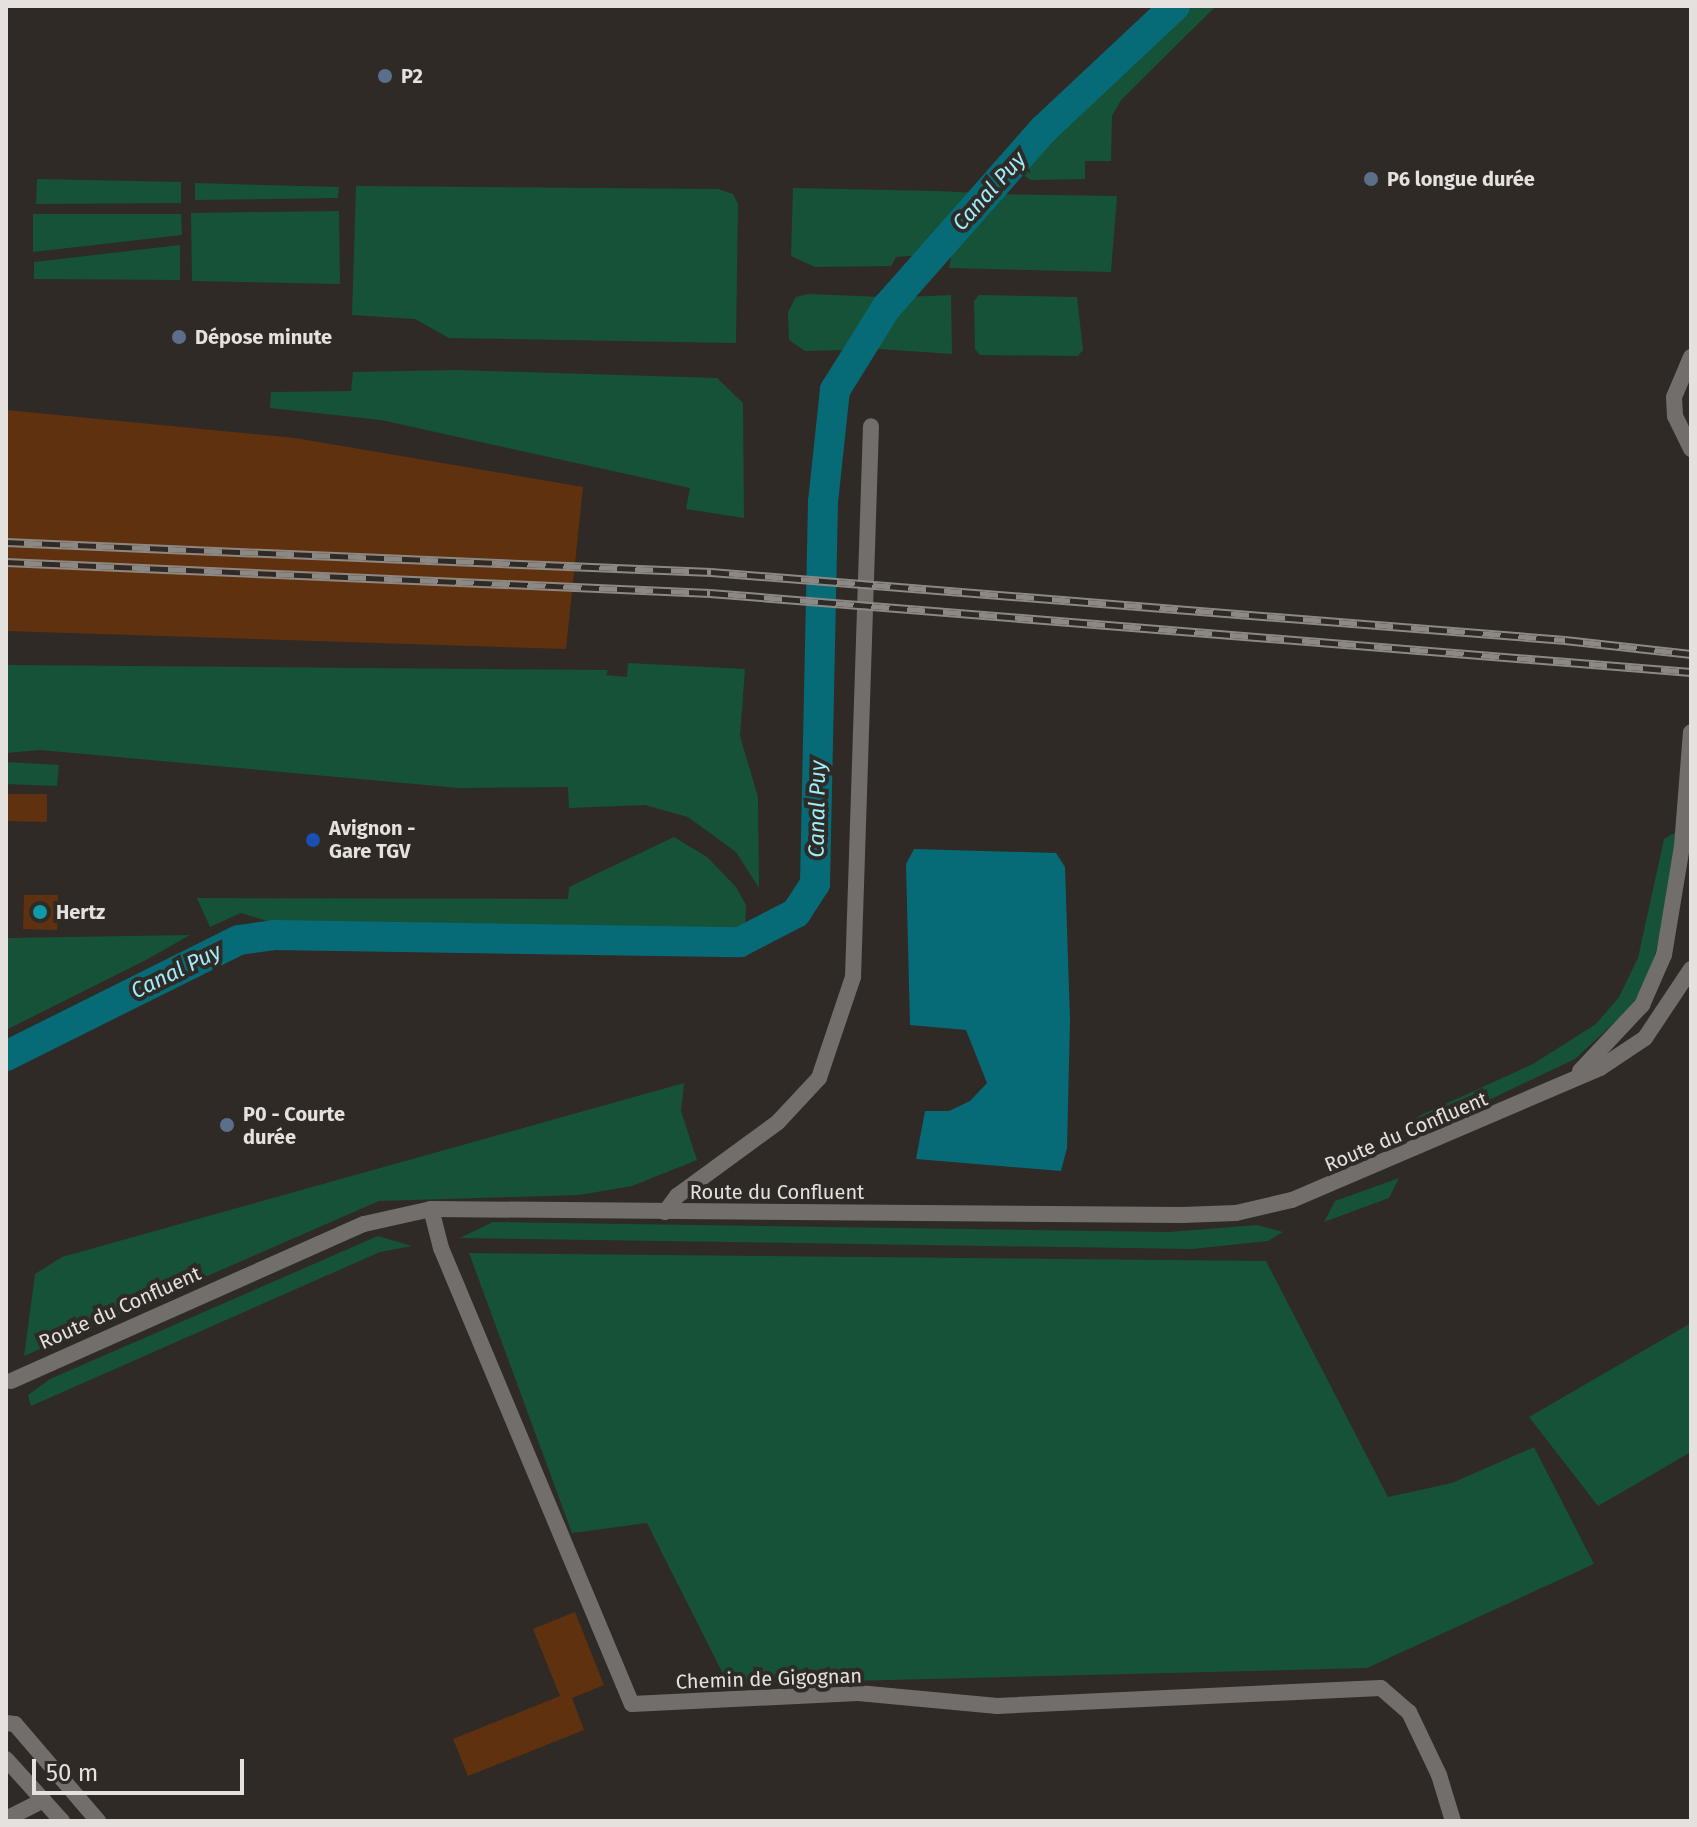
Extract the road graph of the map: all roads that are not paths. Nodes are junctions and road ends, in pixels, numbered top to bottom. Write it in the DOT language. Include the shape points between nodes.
graph roads {
  1 [pos="1691,357"];
  2 [pos="871,426"];
  3 [pos="1691,449"];
  4 [pos="1691,732"];
  5 [pos="1691,969"];
  6 [pos="1559,1086"];
  7 [pos="431,1209"];
  8 [pos="665,1212"];
  9 [pos="9,1382"];
  10 [pos="6,1723"];
  11 [pos="6,1759"];
  12 [pos="44,1800"];
  13 [pos="6,1819"];
  14 [pos="62,1821"];
  15 [pos="98,1821"];
  16 [pos="1453,1821"];
  1 -- 3 [label="street" via="1674,397 1678,425"];
  2 -- 8 [label="street" via="853,977 819,1078 778,1122 677,1196"];
  4 -- 6 [label="street" via="1682,846 1655,981 1619,1034"];
  5 -- 6 [label="street, Route du Confluent" via="1645,1038 1600,1068"];
  6 -- 8 [label="street, Route du Confluent" via="1341,1183 1236,1213"];
  7 -- 8 [label="street, Route du Confluent"];
  7 -- 9 [label="street, Route du Confluent" via="364,1224"];
  7 -- 16 [label="street, Chemin de Gigognan" via="441,1248 632,1704 858,1693 997,1706 1381,1688 1409,1712 1439,1775"];
  10 -- 15 [label="street" via="15,1724"];
  11 -- 12 [label="street"];
  12 -- 13 [label="street"];
  12 -- 14 [label="street"];
}
